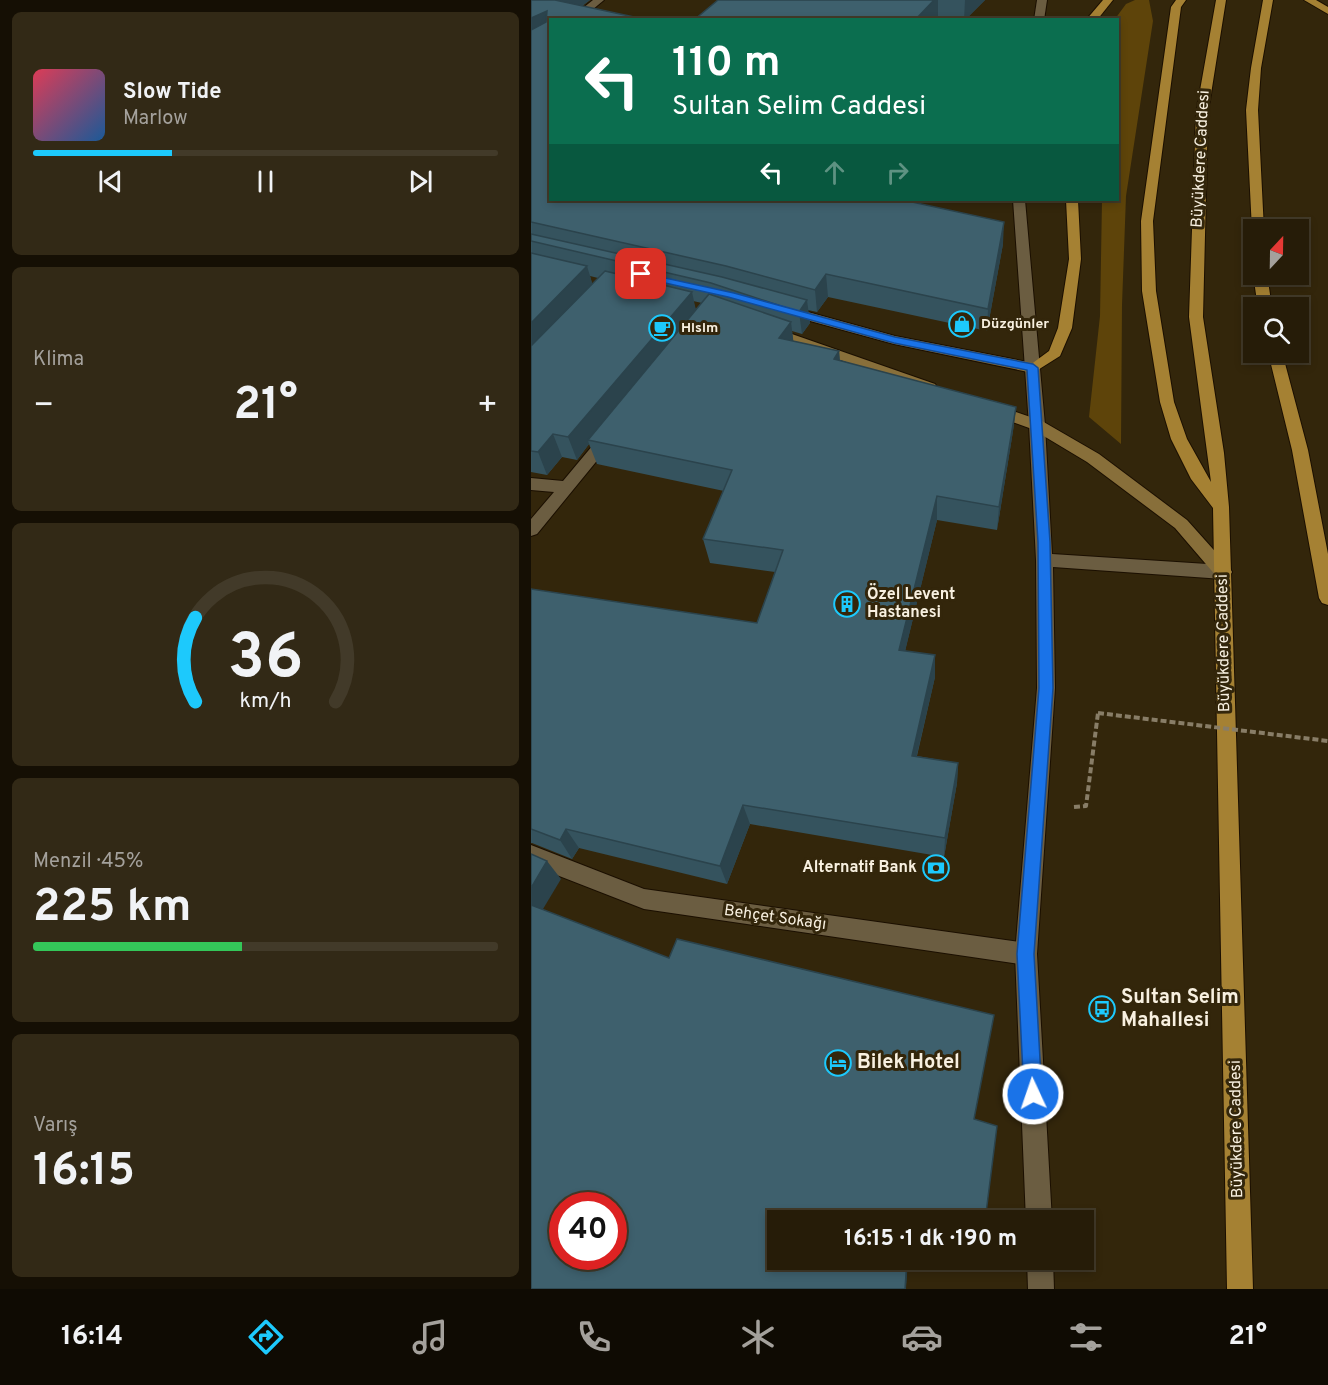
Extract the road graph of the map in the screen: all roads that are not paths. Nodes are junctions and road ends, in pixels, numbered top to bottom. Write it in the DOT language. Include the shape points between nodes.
graph roads {
  1 [pos="599,0"];
  2 [pos="1042,0"];
  3 [pos="1108,0"];
  4 [pos="1221,0"];
  5 [pos="1268,0"];
  6 [pos="1309,0"];
  7 [pos="1176,2"];
  8 [pos="1328,11"];
  9 [pos="576,18"];
  10 [pos="1039,18"];
  11 [pos="1093,18"];
  12 [pos="1019,201"];
  13 [pos="1072,201"];
  14 [pos="1257,219"];
  15 [pos="774,307"];
  16 [pos="755,325"];
  17 [pos="1278,363"];
  18 [pos="1033,368"];
  19 [pos="947,393"];
  20 [pos="981,405"];
  21 [pos="620,422"];
  22 [pos="1037,424"];
  23 [pos="531,484"];
  24 [pos="567,487"];
  25 [pos="1221,508"];
  26 [pos="531,531"];
  27 [pos="1044,560"];
  28 [pos="1223,572"];
  29 [pos="1328,598"];
  30 [pos="531,855"];
  31 [pos="1026,954"];
  32 [pos="1038,1210"];
  33 [pos="1040,1270"];
  34 [pos="1041,1289"];
  35 [pos="1240,1289"];
  1 -- 9 [label="street"];
  2 -- 10 [label="street"];
  3 -- 11 [label="main road"];
  4 -- 25 [label="main road, Büyükdere Caddesi" via="1201,113 1196,317"];
  5 -- 14 [label="main road" via="1252,110"];
  6 -- 8 [label="main road"];
  7 -- 25 [label="main road" via="1147,221 1149,291 1167,402 1179,439"];
  12 -- 18 [label="street"];
  13 -- 18 [label="main road" via="1075,259 1065,328 1055,353"];
  15 -- 18 [label="main road" via="894,340"];
  16 -- 19 [label="main road"];
  17 -- 29 [label="main road" via="1300,450"];
  18 -- 22 [label="street"];
  20 -- 22 [label="main road"];
  21 -- 24 [label="street"];
  22 -- 27 [label="street"];
  22 -- 28 [label="main road" via="1093,458 1181,524"];
  23 -- 24 [label="street"];
  24 -- 26 [label="street"];
  25 -- 28 [label="main road, Büyükdere Caddesi"];
  27 -- 28 [label="street"];
  27 -- 31 [label="street" via="1046,688"];
  28 -- 35 [label="main road, Büyükdere Caddesi"];
  30 -- 31 [label="street, Behçet Sokağı" via="644,899"];
  31 -- 32 [label="street"];
  33 -- 34 [label="street"];
}
